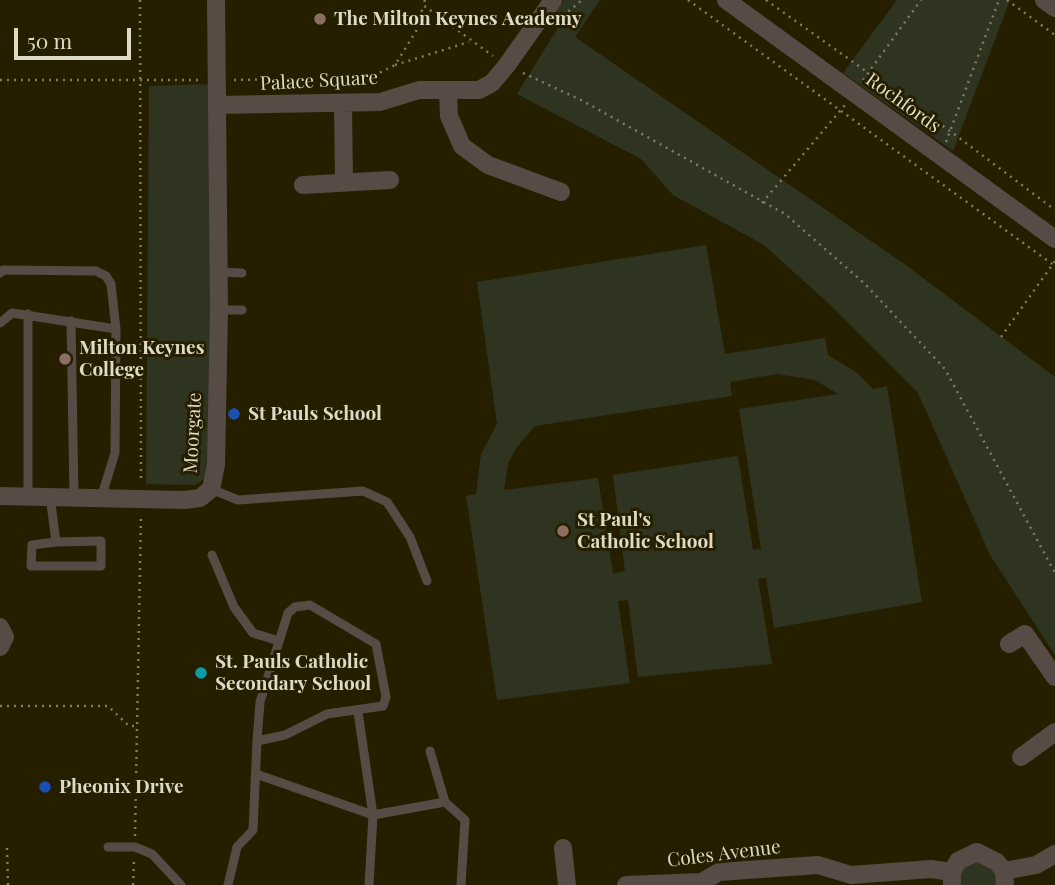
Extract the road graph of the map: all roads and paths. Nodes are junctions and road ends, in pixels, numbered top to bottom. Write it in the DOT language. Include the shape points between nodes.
graph roads {
  1 [pos="140,0"];
  2 [pos="216,0"];
  3 [pos="553,0"];
  4 [pos="688,0"];
  5 [pos="726,0"];
  6 [pos="766,0"];
  7 [pos="999,0"];
  8 [pos="1007,0"];
  9 [pos="1044,0"];
  10 [pos="424,2"];
  11 [pos="1055,8"];
  12 [pos="1055,35"];
  13 [pos="470,42"];
  14 [pos="395,65"];
  15 [pos="507,65"];
  16 [pos="0,80"];
  17 [pos="139,80"];
  18 [pos="216,80"];
  19 [pos="456,92"];
  20 [pos="343,104"];
  21 [pos="217,105"];
  22 [pos="950,131"];
  23 [pos="940,157"];
  24 [pos="933,178"];
  25 [pos="390,180"];
  26 [pos="344,182"];
  27 [pos="303,186"];
  28 [pos="561,192"];
  29 [pos="1055,210"];
  30 [pos="1055,239"];
  31 [pos="1054,264"];
  32 [pos="219,272"];
  33 [pos="0,273"];
  34 [pos="242,273"];
  35 [pos="219,310"];
  36 [pos="242,310"];
  37 [pos="28,314"];
  38 [pos="71,321"];
  39 [pos="0,323"];
  40 [pos="116,329"];
  41 [pos="1001,337"];
  42 [pos="211,489"];
  43 [pos="0,496"];
  44 [pos="28,496"];
  45 [pos="50,496"];
  46 [pos="74,497"];
  47 [pos="101,499"];
  48 [pos="56,542"];
  49 [pos="212,555"];
  50 [pos="1055,573"];
  51 [pos="427,581"];
  52 [pos="0,627"];
  53 [pos="279,641"];
  54 [pos="1009,644"];
  55 [pos="0,647"];
  56 [pos="1055,677"];
  57 [pos="0,706"];
  58 [pos="358,712"];
  59 [pos="139,726"];
  60 [pos="1055,732"];
  61 [pos="257,741"];
  62 [pos="430,751"];
  63 [pos="1021,757"];
  64 [pos="256,774"];
  65 [pos="445,802"];
  66 [pos="373,815"];
  67 [pos="108,847"];
  68 [pos="7,848"];
  69 [pos="563,848"];
  70 [pos="1055,854"];
  71 [pos="1004,878"];
  72 [pos="952,879"];
  73 [pos="851,880"];
  74 [pos="702,883"];
  75 [pos="8,885"];
  76 [pos="181,885"];
  77 [pos="228,885"];
  78 [pos="369,885"];
  79 [pos="461,885"];
  80 [pos="567,885"];
  81 [pos="626,885"];
  1 -- 17 [label="path"];
  2 -- 18 [label="street, Moorgate"];
  3 -- 15 [label="street"];
  4 -- 24 [label="path"];
  5 -- 23 [label="street, Rochfords"];
  6 -- 22 [label="path"];
  7 -- 22 [label="path"];
  8 -- 12 [label="path"];
  9 -- 11 [label="street"];
  10 -- 13 [label="path"];
  10 -- 14 [label="path" via="418,28"];
  13 -- 14 [label="path"];
  13 -- 15 [label="path"];
  14 -- 18 [label="path" via="371,77"];
  15 -- 19 [label="street" via="480,90"];
  15 -- 50 [label="path" via="583,101 785,214 864,283 945,369"];
  16 -- 17 [label="path"];
  17 -- 18 [label="path"];
  18 -- 21 [label="street, Moorgate"];
  19 -- 20 [label="street, Palace Square" via="419,90 380,102"];
  19 -- 28 [label="street" via="449,116 462,146 488,165"];
  20 -- 21 [label="street, Palace Square"];
  20 -- 26 [label="street"];
  21 -- 32 [label="street, Moorgate"];
  22 -- 23 [label="path"];
  22 -- 29 [label="path"];
  23 -- 24 [label="path"];
  23 -- 30 [label="street, Rochfords"];
  24 -- 31 [label="path"];
  25 -- 26 [label="street"];
  26 -- 27 [label="street"];
  31 -- 41 [label="path"];
  32 -- 34 [label="lane"];
  32 -- 35 [label="street, Moorgate"];
  33 -- 40 [label="lane" via="96,271 106,276 113,290"];
  35 -- 36 [label="lane"];
  35 -- 42 [label="street, Moorgate" via="216,465"];
  37 -- 38 [label="lane"];
  37 -- 39 [label="lane" via="12,313"];
  37 -- 44 [label="lane"];
  38 -- 40 [label="lane"];
  38 -- 46 [label="lane"];
  40 -- 47 [label="lane" via="115,453"];
  42 -- 47 [label="street, Moorgate" via="200,498 184,500"];
  42 -- 51 [label="lane" via="238,500 363,491 387,502 410,537"];
  43 -- 44 [label="street, Moorgate"];
  44 -- 45 [label="street, Moorgate"];
  45 -- 46 [label="street, Moorgate"];
  45 -- 48 [label="lane"];
  46 -- 47 [label="street, Moorgate"];
  48 -- 48 [label="lane" via="101,541 101,566 31,566 32,545"];
  49 -- 53 [label="lane" via="234,607 253,633"];
  52 -- 55 [label="street" via="5,637"];
  53 -- 58 [label="lane" via="288,613 310,605 376,644 386,702"];
  53 -- 61 [label="lane" via="260,702"];
  54 -- 56 [label="street" via="1025,634"];
  57 -- 59 [label="path" via="108,706 129,726"];
  58 -- 61 [label="lane" via="327,714 285,735"];
  58 -- 66 [label="lane"];
  60 -- 63 [label="street"];
  61 -- 64 [label="lane"];
  62 -- 65 [label="lane"];
  64 -- 66 [label="lane"];
  64 -- 77 [label="lane" via="253,830 237,847"];
  65 -- 66 [label="lane"];
  65 -- 79 [label="lane" via="465,820"];
  66 -- 78 [label="lane"];
  67 -- 76 [label="lane" via="135,847 152,854"];
  68 -- 75 [label="path"];
  69 -- 80 [label="street"];
  70 -- 71 [label="street"];
  71 -- 72 [label="street" via="991,857 977,852 964,856"];
  72 -- 73 [label="street, Coles Avenue" via="931,869"];
  73 -- 74 [label="street, Coles Avenue" via="818,864 719,873"];
  74 -- 81 [label="street, Coles Avenue"];
}
